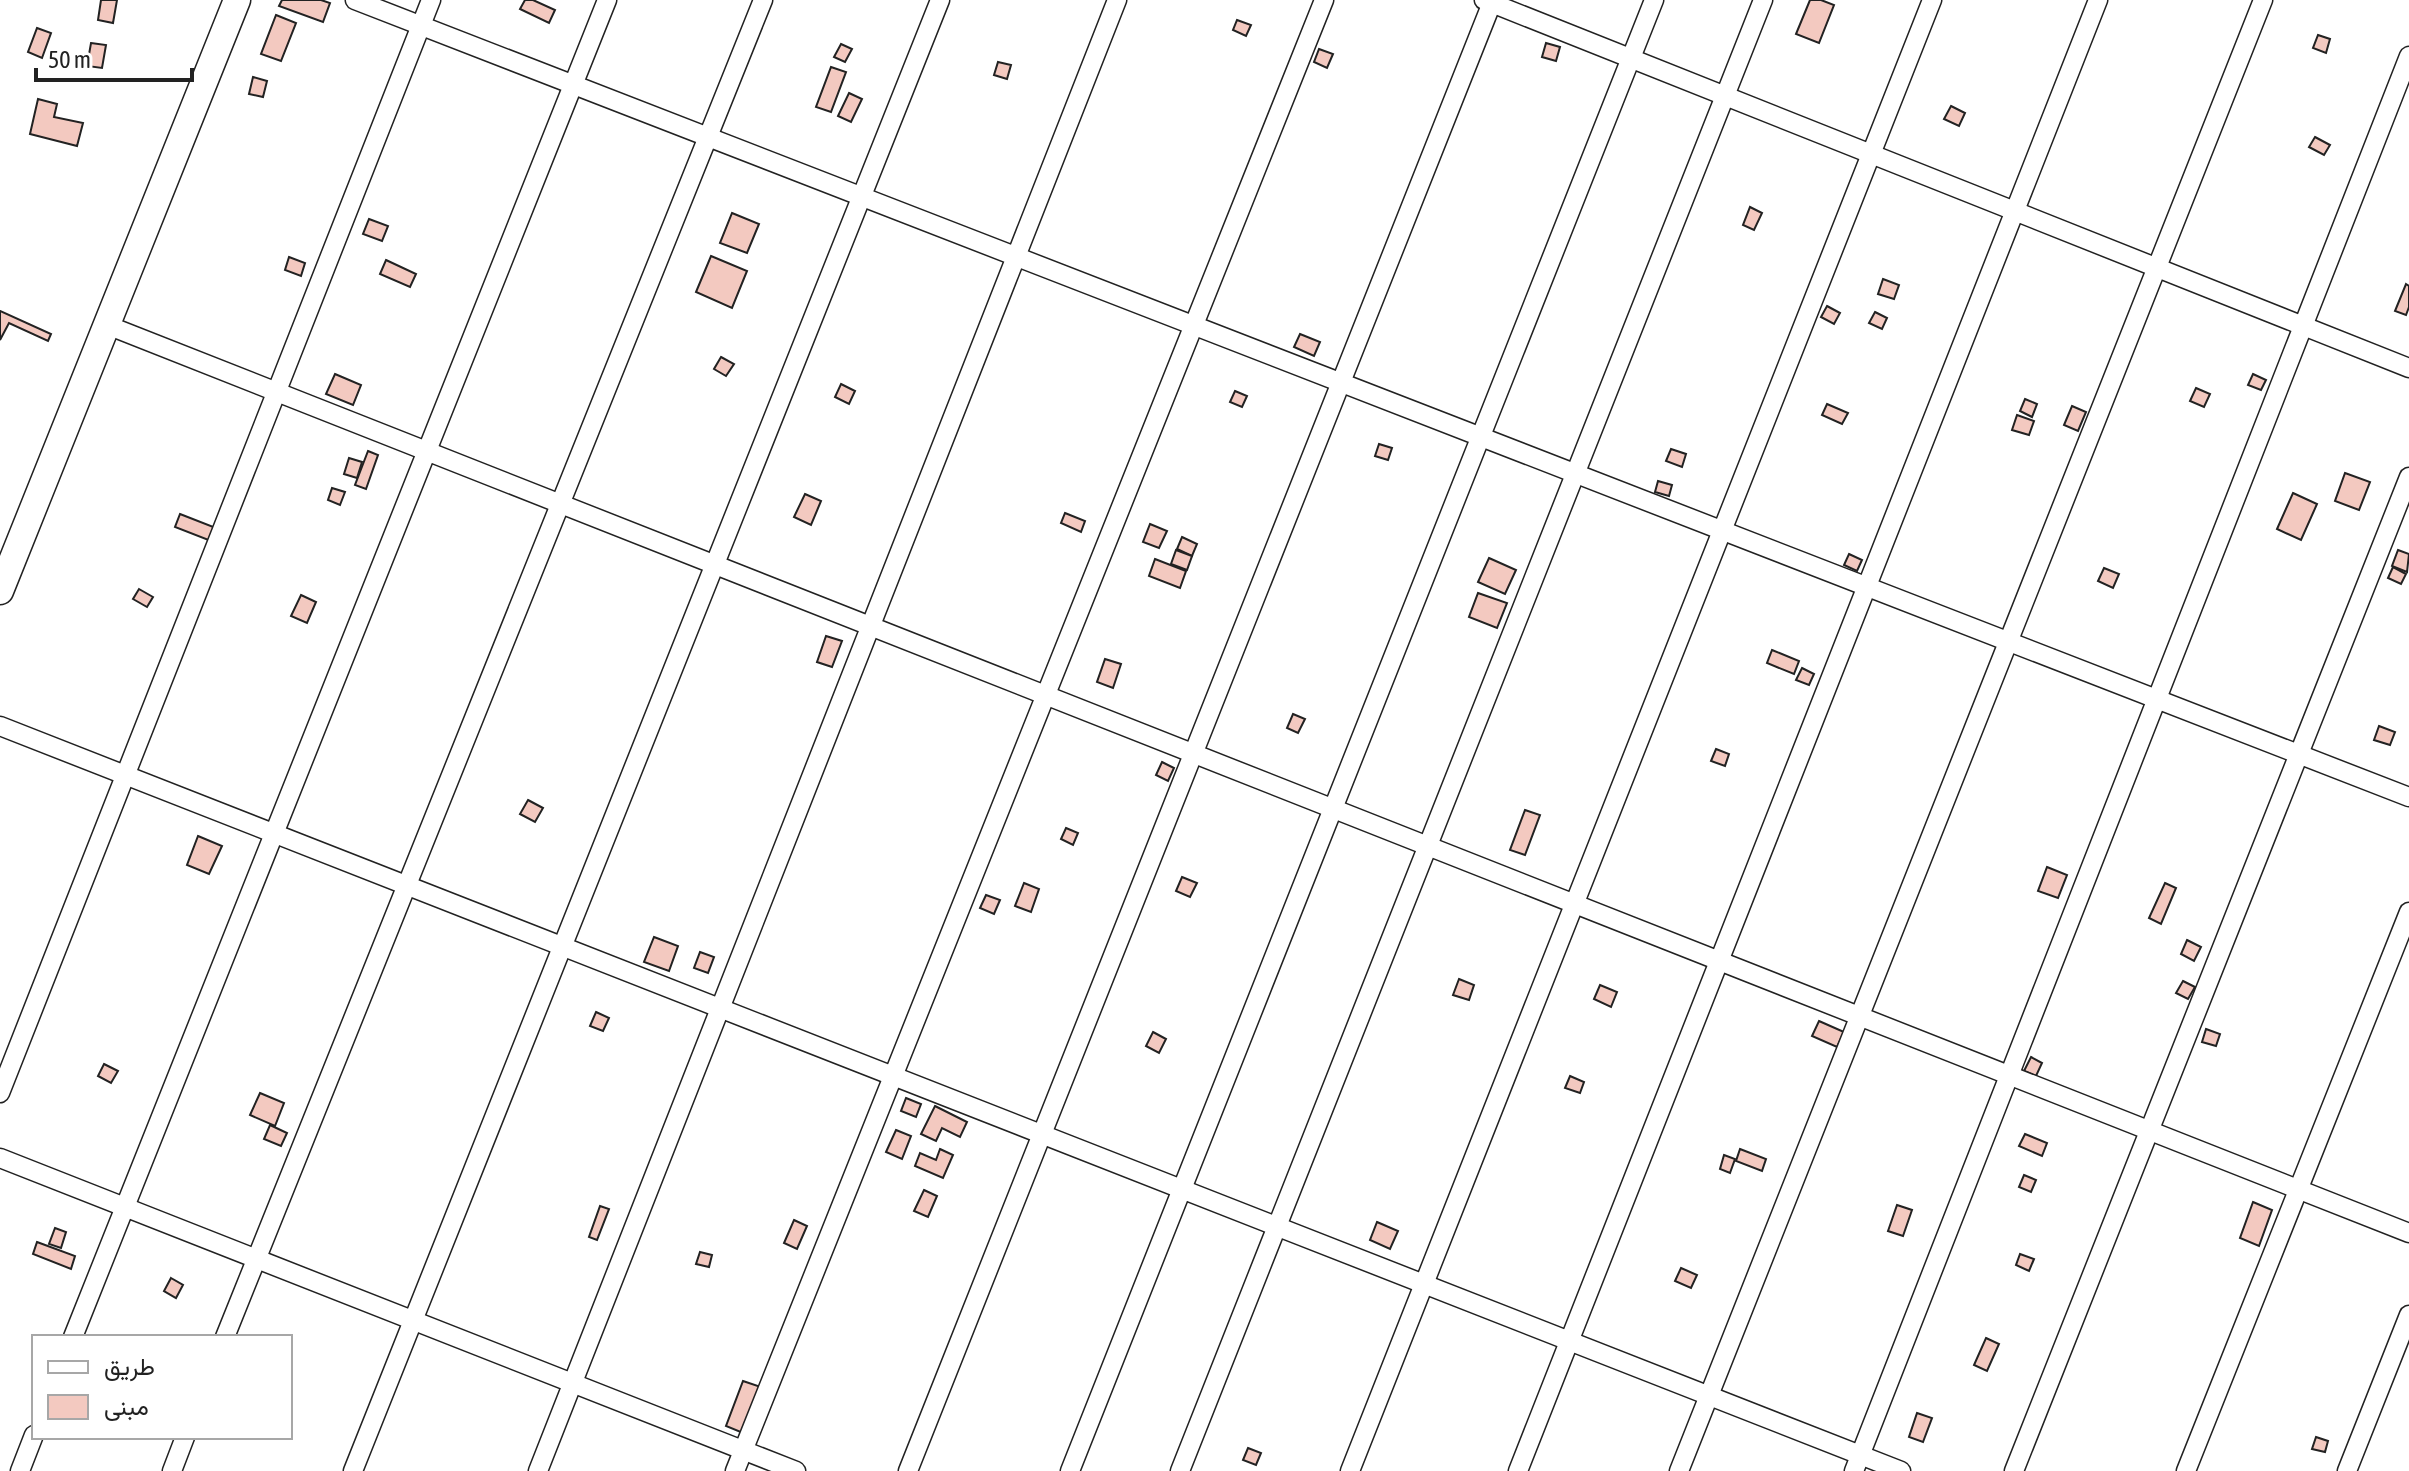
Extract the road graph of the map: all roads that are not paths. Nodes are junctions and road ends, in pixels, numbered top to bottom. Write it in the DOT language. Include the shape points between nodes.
graph roads {
  1 [pos="237,0"];
  2 [pos="355,0"];
  3 [pos="431,0"];
  4 [pos="607,0"];
  5 [pos="763,0"];
  6 [pos="940,0"];
  7 [pos="1117,0"];
  8 [pos="1324,0"];
  9 [pos="1654,0"];
  10 [pos="1763,0"];
  11 [pos="1932,0"];
  12 [pos="2098,0"];
  13 [pos="2263,0"];
  14 [pos="1490,1"];
  15 [pos="421,26"];
  16 [pos="2409,56"];
  17 [pos="1631,59"];
  18 [pos="573,84"];
  19 [pos="1725,96"];
  20 [pos="708,137"];
  21 [pos="1871,154"];
  22 [pos="862,197"];
  23 [pos="2015,211"];
  24 [pos="1016,256"];
  25 [pos="2157,267"];
  26 [pos="107,325"];
  27 [pos="1194,326"];
  28 [pos="2303,326"];
  29 [pos="2409,368"];
  30 [pos="1341,382"];
  31 [pos="276,393"];
  32 [pos="1481,437"];
  33 [pos="427,451"];
  34 [pos="1575,473"];
  35 [pos="2409,477"];
  36 [pos="560,504"];
  37 [pos="1722,530"];
  38 [pos="715,565"];
  39 [pos="1867,586"];
  40 [pos="0,591"];
  41 [pos="871,626"];
  42 [pos="2009,641"];
  43 [pos="1046,695"];
  44 [pos="2157,699"];
  45 [pos="0,726"];
  46 [pos="1194,754"];
  47 [pos="2299,754"];
  48 [pos="125,775"];
  49 [pos="2409,797"];
  50 [pos="1333,809"];
  51 [pos="274,834"];
  52 [pos="1428,846"];
  53 [pos="407,885"];
  54 [pos="1574,904"];
  55 [pos="2409,912"];
  56 [pos="563,947"];
  57 [pos="1719,961"];
  58 [pos="720,1008"];
  59 [pos="1860,1016"];
  60 [pos="2010,1075"];
  61 [pos="893,1076"];
  62 [pos="0,1093"];
  63 [pos="2149,1130"];
  64 [pos="1042,1135"];
  65 [pos="0,1158"];
  66 [pos="1182,1189"];
  67 [pos="2298,1189"];
  68 [pos="125,1207"];
  69 [pos="1277,1226"];
  70 [pos="2409,1233"];
  71 [pos="257,1259"];
  72 [pos="1424,1284"];
  73 [pos="2409,1315"];
  74 [pos="414,1320"];
  75 [pos="74,1335"];
  76 [pos="226,1335"];
  77 [pos="1569,1341"];
  78 [pos="572,1383"];
  79 [pos="1709,1396"];
  80 [pos="32,1439"];
  81 [pos="184,1439"];
  82 [pos="744,1450"];
  83 [pos="1858,1463"];
  84 [pos="20,1471"];
  85 [pos="172,1471"];
  86 [pos="353,1471"];
  87 [pos="538,1471"];
  88 [pos="735,1471"];
  89 [pos="796,1471"];
  90 [pos="908,1471"];
  91 [pos="1070,1471"];
  92 [pos="1180,1471"];
  93 [pos="1350,1471"];
  94 [pos="1518,1471"];
  95 [pos="1679,1471"];
  96 [pos="1901,1471"];
  97 [pos="2014,1471"];
  98 [pos="2186,1471"];
  99 [pos="2347,1471"];
  1 -- 26 [label="street"];
  2 -- 15 [label="street"];
  3 -- 15 [label="street"];
  4 -- 18 [label="street"];
  5 -- 20 [label="street"];
  6 -- 22 [label="street"];
  7 -- 24 [label="street"];
  8 -- 27 [label="street"];
  9 -- 17 [label="street"];
  10 -- 19 [label="street"];
  11 -- 21 [label="street"];
  12 -- 23 [label="street"];
  13 -- 25 [label="street"];
  14 -- 17 [label="street"];
  14 -- 30 [label="street"];
  15 -- 18 [label="street"];
  15 -- 31 [label="street"];
  16 -- 28 [label="street"];
  17 -- 19 [label="street"];
  17 -- 32 [label="street"];
  18 -- 20 [label="street"];
  18 -- 33 [label="street"];
  19 -- 21 [label="street"];
  19 -- 34 [label="street"];
  20 -- 22 [label="street"];
  20 -- 36 [label="street"];
  21 -- 23 [label="street"];
  21 -- 37 [label="street"];
  22 -- 24 [label="street"];
  22 -- 38 [label="street"];
  23 -- 25 [label="street"];
  23 -- 39 [label="street"];
  24 -- 27 [label="street"];
  24 -- 41 [label="street"];
  25 -- 28 [label="street"];
  25 -- 42 [label="street"];
  26 -- 31 [label="street"];
  26 -- 40 [label="street"];
  27 -- 30 [label="street"];
  27 -- 43 [label="street"];
  28 -- 29 [label="street"];
  28 -- 44 [label="street"];
  30 -- 32 [label="street"];
  30 -- 46 [label="street"];
  31 -- 33 [label="street"];
  31 -- 48 [label="street"];
  32 -- 34 [label="street"];
  32 -- 50 [label="street"];
  33 -- 36 [label="street"];
  33 -- 51 [label="street"];
  34 -- 37 [label="street"];
  34 -- 52 [label="street"];
  35 -- 47 [label="street"];
  36 -- 38 [label="street"];
  36 -- 53 [label="street"];
  37 -- 39 [label="street"];
  37 -- 54 [label="street"];
  38 -- 41 [label="street"];
  38 -- 56 [label="street"];
  39 -- 42 [label="street"];
  39 -- 57 [label="street"];
  41 -- 43 [label="street"];
  41 -- 58 [label="street"];
  42 -- 44 [label="street"];
  42 -- 59 [label="street"];
  43 -- 46 [label="street"];
  43 -- 61 [label="street"];
  44 -- 47 [label="street"];
  44 -- 60 [label="street"];
  45 -- 48 [label="street"];
  46 -- 50 [label="street"];
  46 -- 64 [label="street"];
  47 -- 49 [label="street"];
  47 -- 63 [label="street"];
  48 -- 51 [label="street"];
  48 -- 62 [label="street"];
  50 -- 52 [label="street"];
  50 -- 66 [label="street"];
  51 -- 53 [label="street"];
  51 -- 68 [label="street"];
  52 -- 54 [label="street"];
  52 -- 69 [label="street"];
  53 -- 56 [label="street"];
  53 -- 71 [label="street"];
  54 -- 57 [label="street"];
  54 -- 72 [label="street"];
  55 -- 67 [label="street"];
  56 -- 58 [label="street"];
  56 -- 74 [label="street"];
  57 -- 59 [label="street"];
  57 -- 77 [label="street"];
  58 -- 61 [label="street"];
  58 -- 78 [label="street"];
  59 -- 60 [label="street"];
  59 -- 79 [label="street"];
  60 -- 63 [label="street"];
  60 -- 83 [label="street"];
  61 -- 64 [label="street"];
  61 -- 82 [label="street"];
  63 -- 67 [label="street"];
  63 -- 97 [label="street"];
  64 -- 66 [label="street"];
  64 -- 90 [label="street"];
  65 -- 68 [label="street"];
  66 -- 69 [label="street"];
  66 -- 91 [label="street"];
  67 -- 70 [label="street"];
  67 -- 98 [label="street"];
  68 -- 71 [label="street"];
  68 -- 75 [label="street"];
  69 -- 72 [label="street"];
  69 -- 92 [label="street"];
  71 -- 74 [label="street"];
  71 -- 76 [label="street"];
  72 -- 77 [label="street"];
  72 -- 93 [label="street"];
  73 -- 99 [label="street"];
  74 -- 78 [label="street"];
  74 -- 86 [label="street"];
  77 -- 79 [label="street"];
  77 -- 94 [label="street"];
  78 -- 82 [label="street"];
  78 -- 87 [label="street"];
  79 -- 83 [label="street"];
  79 -- 95 [label="street"];
  80 -- 84 [label="street"];
  81 -- 85 [label="street"];
  82 -- 88 [label="street"];
  82 -- 89 [label="street"];
  83 -- 96 [label="street"];
}
